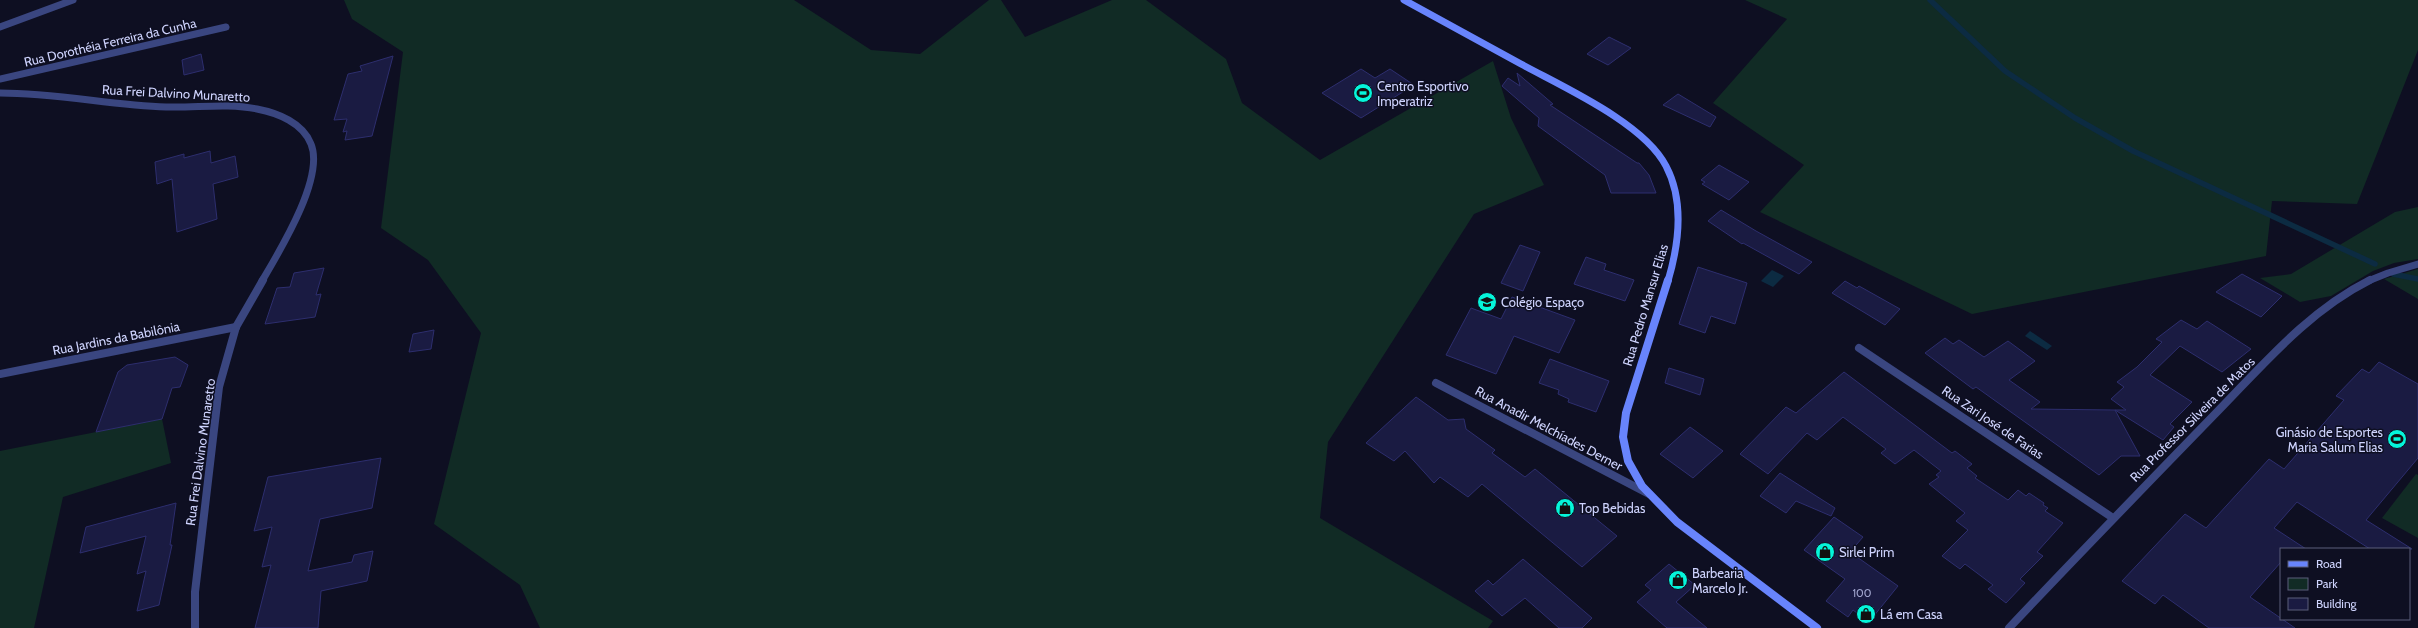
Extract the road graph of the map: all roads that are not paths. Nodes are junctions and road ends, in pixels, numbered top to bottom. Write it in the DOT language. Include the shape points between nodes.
graph roads {
  1 [pos="73,0"];
  2 [pos="1404,0"];
  3 [pos="0,27"];
  4 [pos="226,27"];
  5 [pos="0,79"];
  6 [pos="0,93"];
  7 [pos="2418,264"];
  8 [pos="236,327"];
  9 [pos="1859,348"];
  10 [pos="0,374"];
  11 [pos="1436,383"];
  12 [pos="1650,495"];
  13 [pos="2112,518"];
  14 [pos="195,628"];
  15 [pos="1817,628"];
  16 [pos="2009,628"];
  1 -- 3 [label="street"];
  2 -- 12 [label="main road, Rua Pedro Mansur Elias" via="1616,119 1654,150 1673,179 1679,213 1676,253 1627,405 1623,432 1628,461 1633,473"];
  4 -- 5 [label="street, Rua Dorothéia Ferreira da Cunha"];
  6 -- 8 [label="street, Rua Frei Dalvino Munaretto" via="32,93 166,107 231,106 275,114 300,128 311,144 313,158 305,198 287,238"];
  7 -- 13 [label="street, Rua Professor Silveira de Matos" via="2378,275 2321,310"];
  8 -- 10 [label="street, Rua Jardins da Babilônia"];
  8 -- 14 [label="street, Rua Frei Dalvino Munaretto" via="216,408 194,592"];
  9 -- 13 [label="street, Rua Zari José de Farias"];
  11 -- 12 [label="street, Rua Anadir Melchíades Derner"];
  12 -- 15 [label="main road, Rua Pedro Mansur Elias" via="1695,537"];
  13 -- 16 [label="street, Rua Professor Silveira de Matos"];
}
